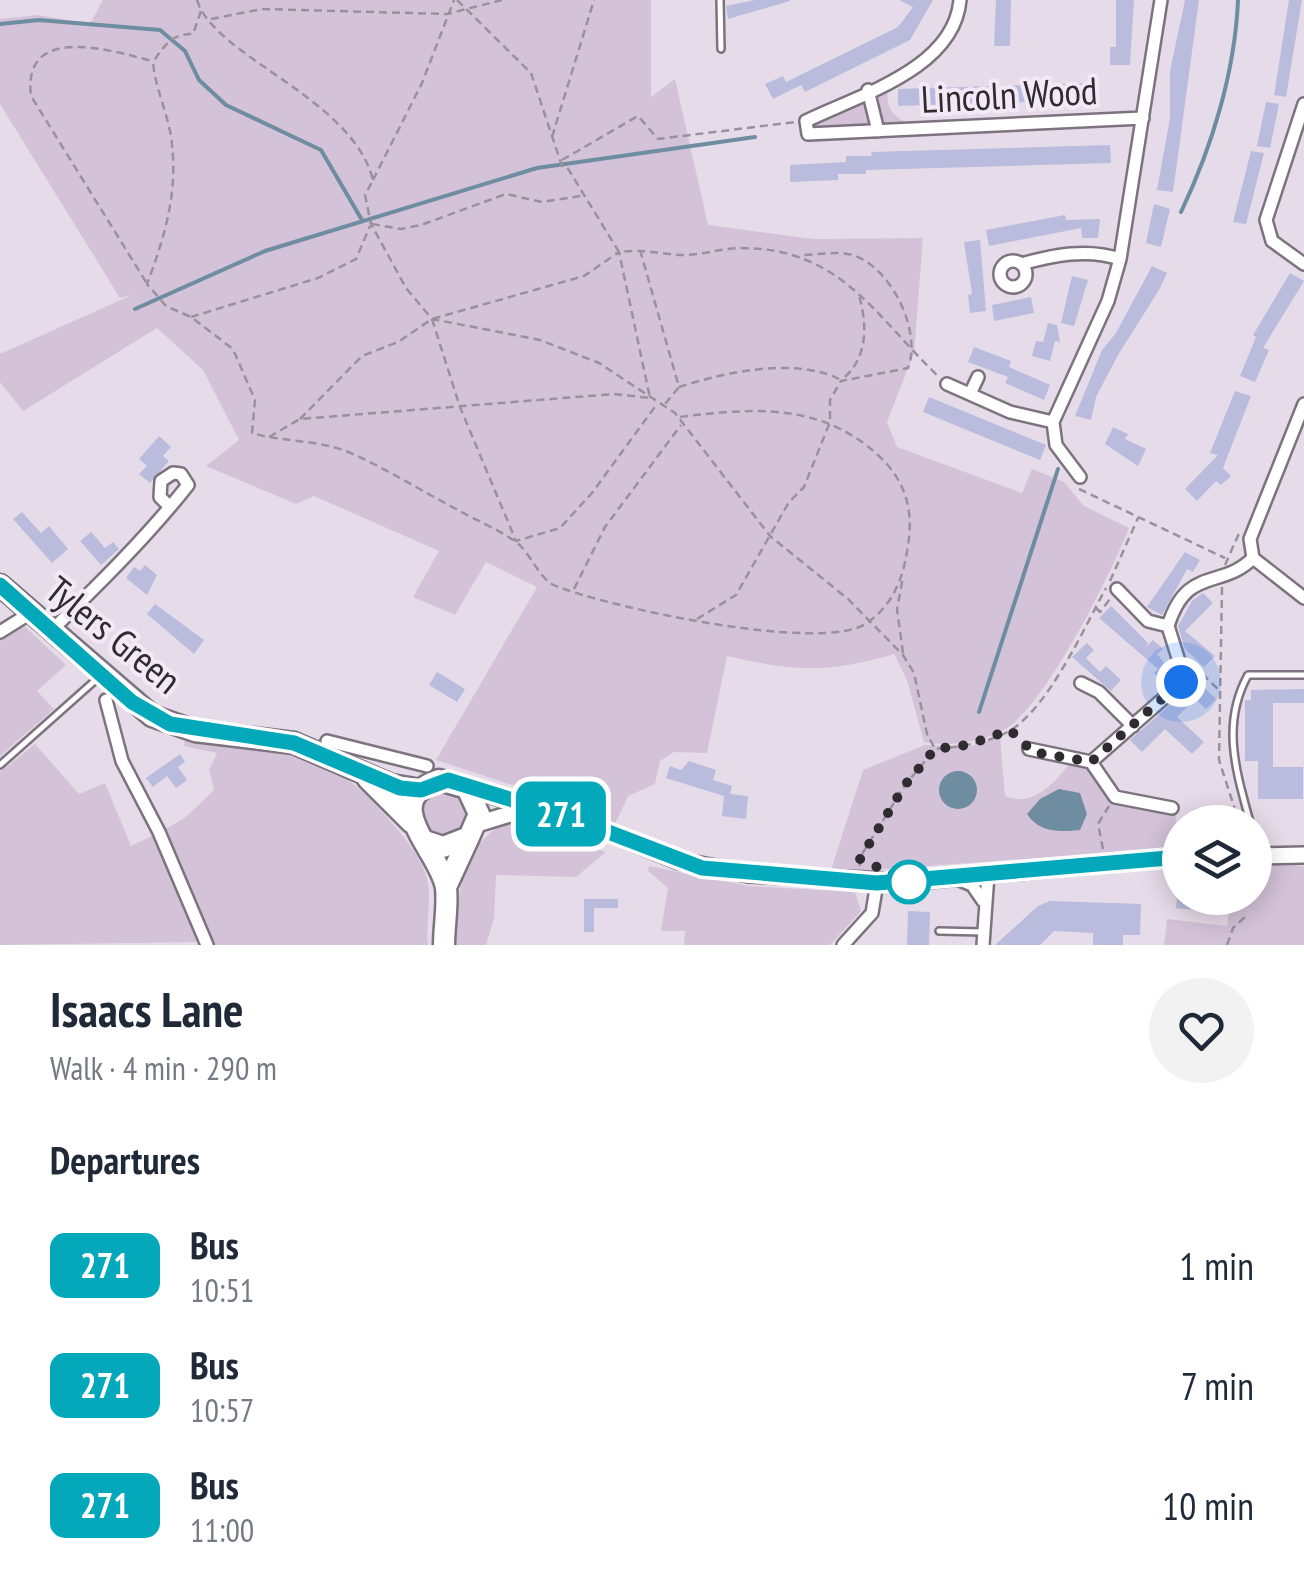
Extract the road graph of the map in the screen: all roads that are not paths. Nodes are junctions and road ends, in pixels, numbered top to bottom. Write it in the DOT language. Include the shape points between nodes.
graph roads {
  1 [pos="720,0"];
  2 [pos="960,0"];
  3 [pos="1161,0"];
  4 [pos="721,49"];
  5 [pos="868,90"];
  6 [pos="1304,104"];
  7 [pos="1142,122"];
  8 [pos="878,131"];
  9 [pos="1120,259"];
  10 [pos="1021,264"];
  11 [pos="1304,264"];
  12 [pos="978,377"];
  13 [pos="947,384"];
  14 [pos="970,394"];
  15 [pos="1304,404"];
  16 [pos="1301,419"];
  17 [pos="1053,422"];
  18 [pos="1080,477"];
  19 [pos="170,506"];
  20 [pos="1253,558"];
  21 [pos="0,585"];
  22 [pos="1117,589"];
  23 [pos="1304,598"];
  24 [pos="32,612"];
  25 [pos="1168,626"];
  26 [pos="52,630"];
  27 [pos="0,632"];
  28 [pos="1304,674"];
  29 [pos="102,675"];
  30 [pos="1081,683"];
  31 [pos="106,700"];
  32 [pos="1133,726"];
  33 [pos="326,741"];
  34 [pos="1029,749"];
  35 [pos="366,761"];
  36 [pos="1091,762"];
  37 [pos="0,765"];
  38 [pos="426,766"];
  39 [pos="466,788"];
  40 [pos="421,790"];
  41 [pos="1245,805"];
  42 [pos="1162,806"];
  43 [pos="533,807"];
  44 [pos="473,830"];
  45 [pos="419,832"];
  46 [pos="1304,855"];
  47 [pos="1272,856"];
  48 [pos="1162,858"];
  49 [pos="988,874"];
  50 [pos="946,878"];
  51 [pos="869,883"];
  52 [pos="446,887"];
  53 [pos="983,901"];
  54 [pos="938,931"];
  55 [pos="983,938"];
  56 [pos="206,945"];
  57 [pos="444,945"];
  58 [pos="843,945"];
  1 -- 4 [label="lane"];
  2 -- 5 [label="street" via="936,52"];
  3 -- 7 [label="street, Lincoln Wood"];
  5 -- 8 [label="street"];
  5 -- 8 [label="street, Lincoln Wood" via="806,121 808,134"];
  6 -- 11 [label="street" via="1266,220 1272,240"];
  7 -- 8 [label="street, Lincoln Wood"];
  7 -- 9 [label="street"];
  9 -- 10 [label="street" via="1057,254"];
  9 -- 17 [label="street"];
  12 -- 14 [label="street"];
  13 -- 14 [label="street"];
  14 -- 17 [label="street"];
  15 -- 16 [label="street"];
  16 -- 20 [label="street" via="1254,522"];
  17 -- 18 [label="street" via="1056,445"];
  19 -- 26 [label="street"];
  20 -- 23 [label="street"];
  20 -- 25 [label="street" via="1236,572 1200,580 1176,605"];
  21 -- 24 [label="highway, Tylers Green"];
  22 -- 25 [label="street" via="1148,621"];
  24 -- 26 [label="highway, Tylers Green"];
  24 -- 27 [label="street"];
  25 -- 32 [label="street" via="1181,682"];
  26 -- 29 [label="highway, Tylers Green"];
  28 -- 41 [label="lane" via="1248,674 1232,712 1233,759"];
  29 -- 35 [label="highway, Tylers Green" via="170,724 275,738"];
  29 -- 37 [label="lane"];
  30 -- 32 [label="street"];
  31 -- 56 [label="street" via="118,718 122,762"];
  32 -- 36 [label="street"];
  33 -- 35 [label="street, Tylers Green"];
  34 -- 36 [label="street"];
  35 -- 38 [label="street, Tylers Green"];
  35 -- 40 [label="highway, Tylers Green" via="391,785"];
  35 -- 45 [label="highway, Tylers Green"];
  36 -- 42 [label="street" via="1115,797"];
  39 -- 40 [label="highway" via="448,780"];
  39 -- 43 [label="main road"];
  39 -- 44 [label="highway" via="477,804"];
  40 -- 45 [label="highway" via="412,805"];
  43 -- 44 [label="main road"];
  43 -- 51 [label="main road" via="702,868"];
  44 -- 45 [label="highway" via="443,847"];
  44 -- 52 [label="highway"];
  45 -- 52 [label="highway, Tylers Green"];
  46 -- 47 [label="main road"];
  48 -- 49 [label="main road"];
  49 -- 50 [label="main road"];
  49 -- 53 [label="street"];
  50 -- 51 [label="main road"];
  50 -- 53 [label="street" via="968,882"];
  51 -- 58 [label="street" via="872,912"];
  52 -- 57 [label="highway"];
  53 -- 55 [label="street"];
  54 -- 55 [label="lane"];
}
